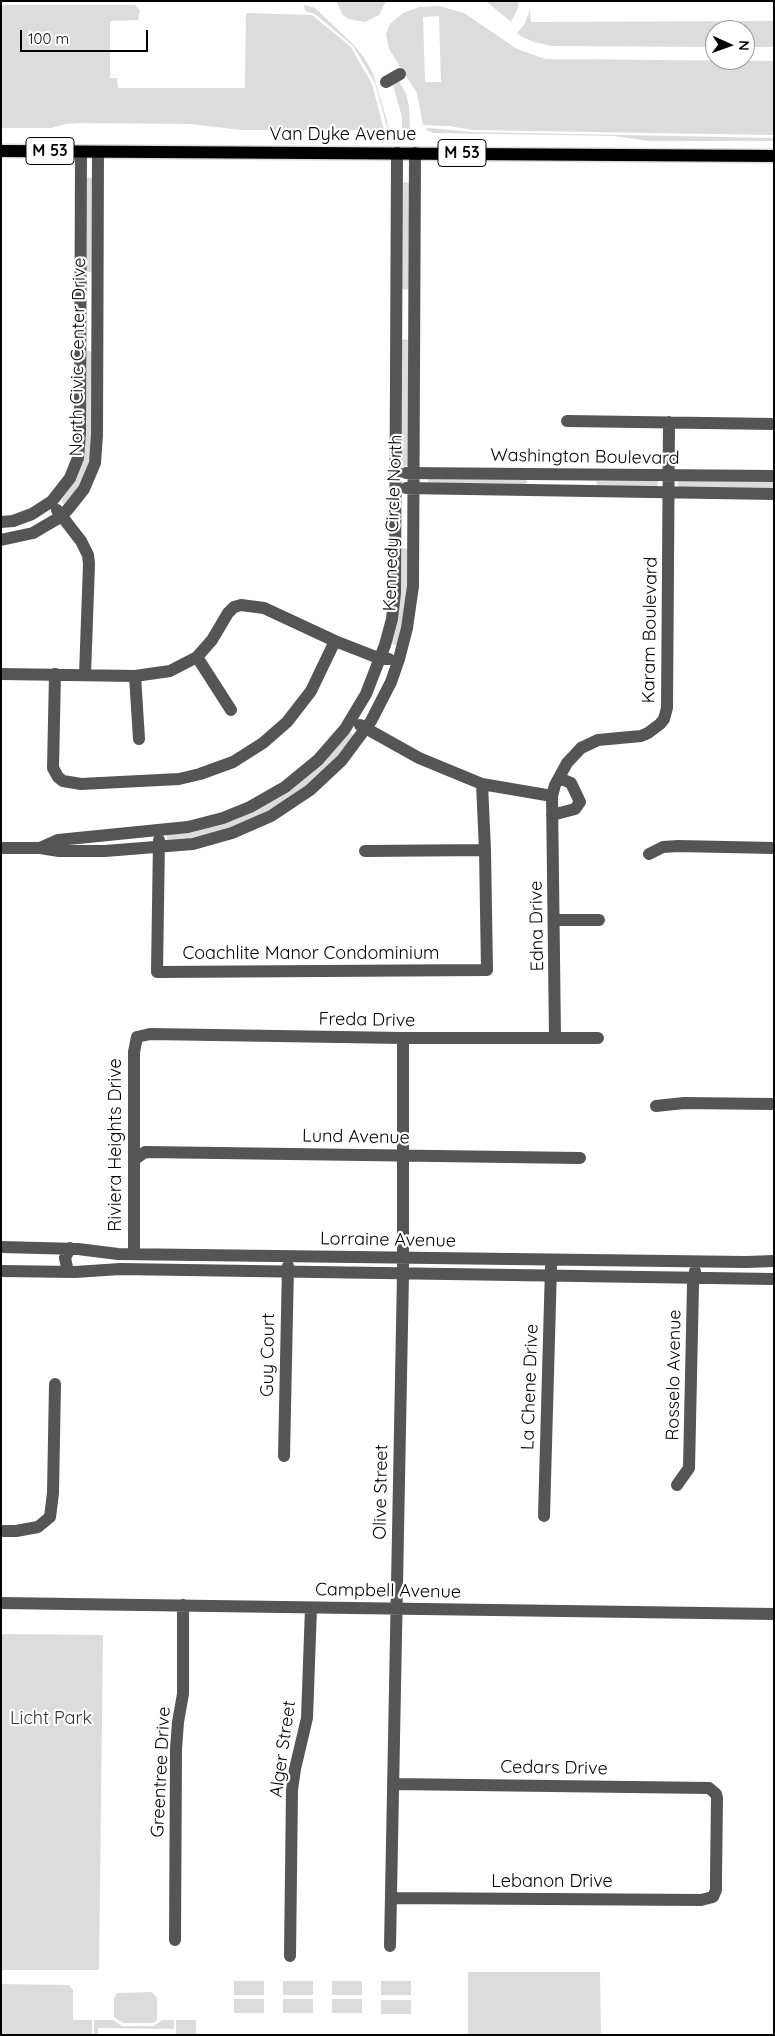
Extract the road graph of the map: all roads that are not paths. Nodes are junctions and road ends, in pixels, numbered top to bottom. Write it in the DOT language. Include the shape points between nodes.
graph roads {
  1 [pos="400,74"];
  2 [pos="386,82"];
  3 [pos="1,151"];
  4 [pos="81,152"];
  5 [pos="98,152"];
  6 [pos="397,153"];
  7 [pos="415,153"];
  8 [pos="774,156"];
  9 [pos="396,298"];
  10 [pos="414,298"];
  11 [pos="396,332"];
  12 [pos="414,332"];
  13 [pos="568,421"];
  14 [pos="669,422"];
  15 [pos="774,424"];
  16 [pos="413,472"];
  17 [pos="396,474"];
  18 [pos="668,475"];
  19 [pos="774,476"];
  20 [pos="396,487"];
  21 [pos="414,489"];
  22 [pos="668,493"];
  23 [pos="774,494"];
  24 [pos="52,501"];
  25 [pos="62,516"];
  26 [pos="1,522"];
  27 [pos="1,540"];
  28 [pos="396,541"];
  29 [pos="413,541"];
  30 [pos="335,641"];
  31 [pos="197,657"];
  32 [pos="399,659"];
  33 [pos="381,660"];
  34 [pos="1,674"];
  35 [pos="56,674"];
  36 [pos="85,675"];
  37 [pos="135,676"];
  38 [pos="231,710"];
  39 [pos="352,720"];
  40 [pos="366,729"];
  41 [pos="139,739"];
  42 [pos="559,778"];
  43 [pos="482,784"];
  44 [pos="552,796"];
  45 [pos="552,815"];
  46 [pos="158,830"];
  47 [pos="159,847"];
  48 [pos="1,848"];
  49 [pos="40,848"];
  50 [pos="774,848"];
  51 [pos="485,850"];
  52 [pos="365,851"];
  53 [pos="649,854"];
  54 [pos="554,920"];
  55 [pos="599,920"];
  56 [pos="137,1037"];
  57 [pos="555,1037"];
  58 [pos="403,1038"];
  59 [pos="598,1038"];
  60 [pos="774,1104"];
  61 [pos="656,1106"];
  62 [pos="402,1155"];
  63 [pos="580,1158"];
  64 [pos="134,1160"];
  65 [pos="1,1248"];
  66 [pos="70,1248"];
  67 [pos="134,1254"];
  68 [pos="288,1256"];
  69 [pos="402,1257"];
  70 [pos="551,1259"];
  71 [pos="774,1260"];
  72 [pos="695,1261"];
  73 [pos="1,1271"];
  74 [pos="68,1272"];
  75 [pos="288,1272"];
  76 [pos="402,1274"];
  77 [pos="550,1275"];
  78 [pos="695,1278"];
  79 [pos="774,1278"];
  80 [pos="55,1384"];
  81 [pos="284,1456"];
  82 [pos="677,1485"];
  83 [pos="544,1516"];
  84 [pos="1,1531"];
  85 [pos="1,1603"];
  86 [pos="183,1605"];
  87 [pos="311,1608"];
  88 [pos="397,1608"];
  89 [pos="774,1614"];
  90 [pos="393,1784"];
  91 [pos="713,1897"];
  92 [pos="390,1898"];
  93 [pos="175,1940"];
  94 [pos="390,1946"];
  95 [pos="290,1956"];
  1 -- 2 [label="street"];
  3 -- 4 [label="main road, Van Dyke Avenue / M 53"];
  4 -- 5 [label="main road, Van Dyke Avenue / M 53"];
  4 -- 24 [label="street, North Civic Center Drive" via="80,446 70,478"];
  5 -- 6 [label="main road, Van Dyke Avenue / M 53"];
  5 -- 25 [label="street, North Civic Center Drive" via="97,450 84,488"];
  6 -- 7 [label="main road, Van Dyke Avenue / M 53"];
  6 -- 9 [label="street, Kennedy Circle North"];
  7 -- 8 [label="main road, Van Dyke Avenue / M 53"];
  7 -- 10 [label="street, Kennedy Circle North"];
  9 -- 10 [label="street"];
  9 -- 11 [label="street, Kennedy Circle North"];
  10 -- 12 [label="street, Kennedy Circle North"];
  11 -- 12 [label="street"];
  11 -- 17 [label="street, Kennedy Circle North"];
  12 -- 16 [label="street, Kennedy Circle North"];
  13 -- 14 [label="street"];
  14 -- 15 [label="street"];
  14 -- 18 [label="street, Karam Boulevard"];
  16 -- 17 [label="street, Washington Boulevard"];
  16 -- 18 [label="street, Washington Boulevard"];
  16 -- 21 [label="street, Kennedy Circle North"];
  17 -- 20 [label="street, Kennedy Circle North"];
  18 -- 19 [label="street, Washington Boulevard"];
  18 -- 22 [label="street, Karam Boulevard"];
  20 -- 21 [label="street, Washington Boulevard"];
  20 -- 28 [label="street, Kennedy Circle North"];
  21 -- 22 [label="street, Washington Boulevard"];
  21 -- 29 [label="street, Kennedy Circle North"];
  22 -- 23 [label="street, Washington Boulevard"];
  22 -- 42 [label="street, Karam Boulevard" via="669,694 664,718 655,729 641,736 598,740 581,748"];
  24 -- 25 [label="street"];
  24 -- 26 [label="street, North Civic Center Drive" via="32,514"];
  25 -- 27 [label="street, North Civic Center Drive" via="34,533"];
  25 -- 36 [label="street" via="88,554"];
  28 -- 29 [label="street"];
  28 -- 33 [label="street, Kennedy Circle North" via="394,606"];
  29 -- 32 [label="street, Kennedy Circle North" via="412,600"];
  30 -- 31 [label="street" via="264,608 241,605 228,614 216,635"];
  30 -- 33 [label="street"];
  30 -- 35 [label="street" via="311,691 287,722 263,744 234,762 179,778 81,784 58,777 54,768"];
  31 -- 37 [label="street" via="170,672"];
  31 -- 38 [label="street"];
  32 -- 33 [label="street"];
  32 -- 40 [label="street, Kennedy Circle North" via="382,702"];
  33 -- 39 [label="street, Kennedy Circle North"];
  34 -- 35 [label="street"];
  35 -- 36 [label="street"];
  36 -- 37 [label="street"];
  37 -- 41 [label="street"];
  39 -- 40 [label="street"];
  39 -- 46 [label="street, Kennedy Circle North" via="297,779 261,802 201,824"];
  40 -- 43 [label="street" via="419,758"];
  40 -- 47 [label="street, Kennedy Circle North" via="321,781 271,816 207,841"];
  42 -- 44 [label="street, Karam Boulevard"];
  42 -- 45 [label="street" via="571,783 580,802 576,809"];
  43 -- 44 [label="street"];
  43 -- 51 [label="street, Coachlite Manor Condominium"];
  44 -- 45 [label="street, Edna Drive"];
  45 -- 54 [label="street, Edna Drive"];
  46 -- 47 [label="street, Coachlite Manor Condominium"];
  46 -- 49 [label="street, Kennedy Circle North" via="58,840"];
  47 -- 49 [label="street, Kennedy Circle North" via="88,851"];
  47 -- 51 [label="street, Coachlite Manor Condominium" via="158,972 487,970"];
  48 -- 49 [label="street, Kennedy Circle North"];
  50 -- 53 [label="street" via="678,846 663,847"];
  51 -- 52 [label="street"];
  54 -- 55 [label="street"];
  54 -- 57 [label="street, Edna Drive"];
  56 -- 58 [label="street, Freda Drive" via="150,1034"];
  56 -- 64 [label="street, Riviera Heights Drive" via="134,1052"];
  57 -- 58 [label="street, Freda Drive"];
  57 -- 59 [label="street, Freda Drive"];
  58 -- 62 [label="street, Olive Street"];
  60 -- 61 [label="street" via="684,1103"];
  62 -- 63 [label="street, Lund Avenue"];
  62 -- 64 [label="street, Lund Avenue" via="145,1152"];
  62 -- 69 [label="street, Olive Street"];
  64 -- 67 [label="street, Riviera Heights Drive"];
  65 -- 66 [label="street, Lorraine Avenue"];
  66 -- 67 [label="street, Lorraine Avenue"];
  66 -- 74 [label="street" via="65,1258"];
  67 -- 68 [label="street, Lorraine Avenue"];
  68 -- 69 [label="street, Lorraine Avenue"];
  68 -- 75 [label="street, Guy Court"];
  69 -- 70 [label="street, Lorraine Avenue"];
  69 -- 76 [label="street, Olive Street"];
  70 -- 72 [label="street, Lorraine Avenue"];
  70 -- 77 [label="street, La Chene Drive"];
  71 -- 72 [label="street, Lorraine Avenue"];
  72 -- 78 [label="street, Rosselo Avenue"];
  73 -- 74 [label="street, Lorraine Avenue"];
  74 -- 75 [label="street, Lorraine Avenue" via="120,1269"];
  75 -- 76 [label="street, Lorraine Avenue"];
  75 -- 81 [label="street, Guy Court"];
  76 -- 77 [label="street, Lorraine Avenue"];
  76 -- 88 [label="street, Olive Street"];
  77 -- 78 [label="street, Lorraine Avenue"];
  77 -- 83 [label="street, La Chene Drive"];
  78 -- 79 [label="street, Lorraine Avenue"];
  78 -- 82 [label="street, Rosselo Avenue" via="689,1468"];
  80 -- 84 [label="street" via="50,1517 38,1527"];
  85 -- 86 [label="street, Campbell Avenue"];
  86 -- 87 [label="street, Campbell Avenue"];
  86 -- 93 [label="street, Greentree Drive" via="183,1694 176,1749"];
  87 -- 88 [label="street, Campbell Avenue"];
  87 -- 95 [label="street, Alger Street" via="308,1718 292,1790"];
  88 -- 89 [label="street, Campbell Avenue"];
  88 -- 90 [label="street, Olive Street"];
  90 -- 91 [label="street, Cedars Drive" via="705,1787 714,1790 717,1805 716,1890"];
  90 -- 92 [label="street, Olive Street"];
  91 -- 92 [label="street, Lebanon Drive" via="701,1900"];
  92 -- 94 [label="street, Olive Street"];
}
